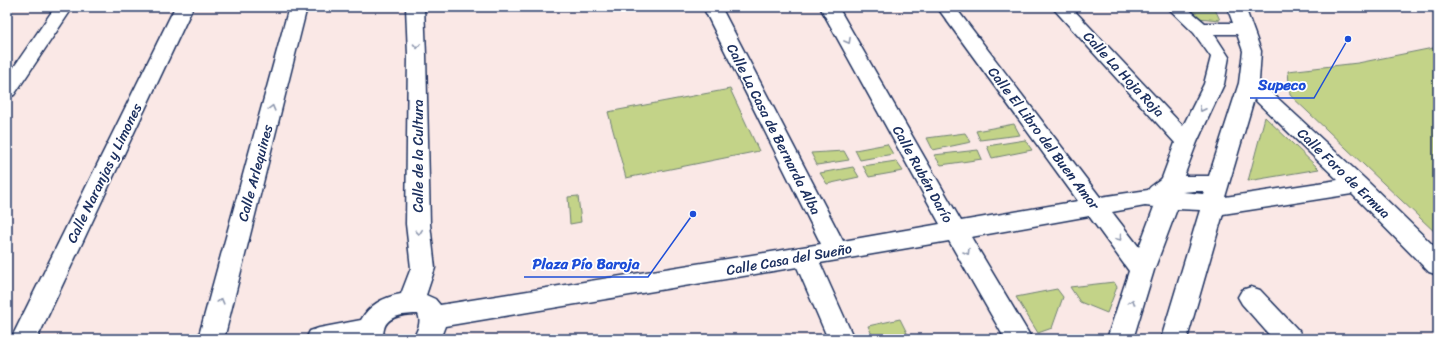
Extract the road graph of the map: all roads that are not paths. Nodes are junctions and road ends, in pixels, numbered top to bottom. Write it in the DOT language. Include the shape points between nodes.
graph roads {
  1 [pos="64,7"];
  2 [pos="184,7"];
  3 [pos="298,7"];
  4 [pos="415,7"];
  5 [pos="712,7"];
  6 [pos="829,7"];
  7 [pos="946,7"];
  8 [pos="1061,7"];
  9 [pos="1176,7"];
  10 [pos="1236,7"];
  11 [pos="1244,28"];
  12 [pos="1200,29"];
  13 [pos="1212,88"];
  14 [pos="7,91"];
  15 [pos="1247,91"];
  16 [pos="1186,142"];
  17 [pos="1358,185"];
  18 [pos="1168,193"];
  19 [pos="1214,198"];
  20 [pos="1096,207"];
  21 [pos="955,230"];
  22 [pos="836,251"];
  23 [pos="805,257"];
  24 [pos="1438,265"];
  25 [pos="1142,270"];
  26 [pos="1251,297"];
  27 [pos="411,302"];
  28 [pos="429,328"];
  29 [pos="370,334"];
  30 [pos="24,339"];
  31 [pos="211,339"];
  32 [pos="319,339"];
  33 [pos="841,339"];
  34 [pos="1019,339"];
  35 [pos="1120,339"];
  36 [pos="1174,339"];
  37 [pos="1290,339"];
  1 -- 14 [label="street"];
  2 -- 30 [label="street, Calle Naranjas y Limones"];
  31 -- 3 [label="street, Calle Arlequines, one-way"];
  4 -- 27 [label="street, Calle de la Cultura, one-way" via="418,224 422,268"];
  5 -- 22 [label="street, Calle La Casa de Bernarda Alba"];
  6 -- 21 [label="street, Calle Rubén Darío, one-way"];
  7 -- 20 [label="street, Calle El Libro del Buen Amor"];
  8 -- 16 [label="street, Calle La Hoja Roja"];
  9 -- 12 [label="street"];
  10 -- 11 [label="street"];
  11 -- 12 [label="street"];
  11 -- 15 [label="street" via="1252,51"];
  12 -- 13 [label="street" via="1220,57"];
  13 -- 15 [label="street"];
  13 -- 16 [label="street, one-way"];
  15 -- 17 [label="street, Calle Foro de Ermua"];
  15 -- 19 [label="street"];
  16 -- 18 [label="street"];
  17 -- 19 [label="street, Calle Casa del Sueño"];
  17 -- 24 [label="street, Calle Foro de Ermua"];
  18 -- 19 [label="street, Calle Casa del Sueño"];
  18 -- 20 [label="street, Calle Casa del Sueño"];
  18 -- 25 [label="street"];
  19 -- 36 [label="street"];
  20 -- 21 [label="street, Calle Casa del Sueño"];
  20 -- 25 [label="street, Calle El Libro del Buen Amor, one-way"];
  21 -- 22 [label="street, Calle Casa del Sueño"];
  21 -- 34 [label="street, Calle Rubén Darío, one-way"];
  22 -- 23 [label="street, Calle Casa del Sueño"];
  23 -- 28 [label="street, Calle Casa del Sueño"];
  23 -- 33 [label="street"];
  35 -- 25 [label="street, one-way"];
  26 -- 37 [label="street"];
  27 -- 28 [label="street" via="426,306"];
  27 -- 29 [label="street" via="390,307 381,313"];
  29 -- 32 [label="street"];
}
